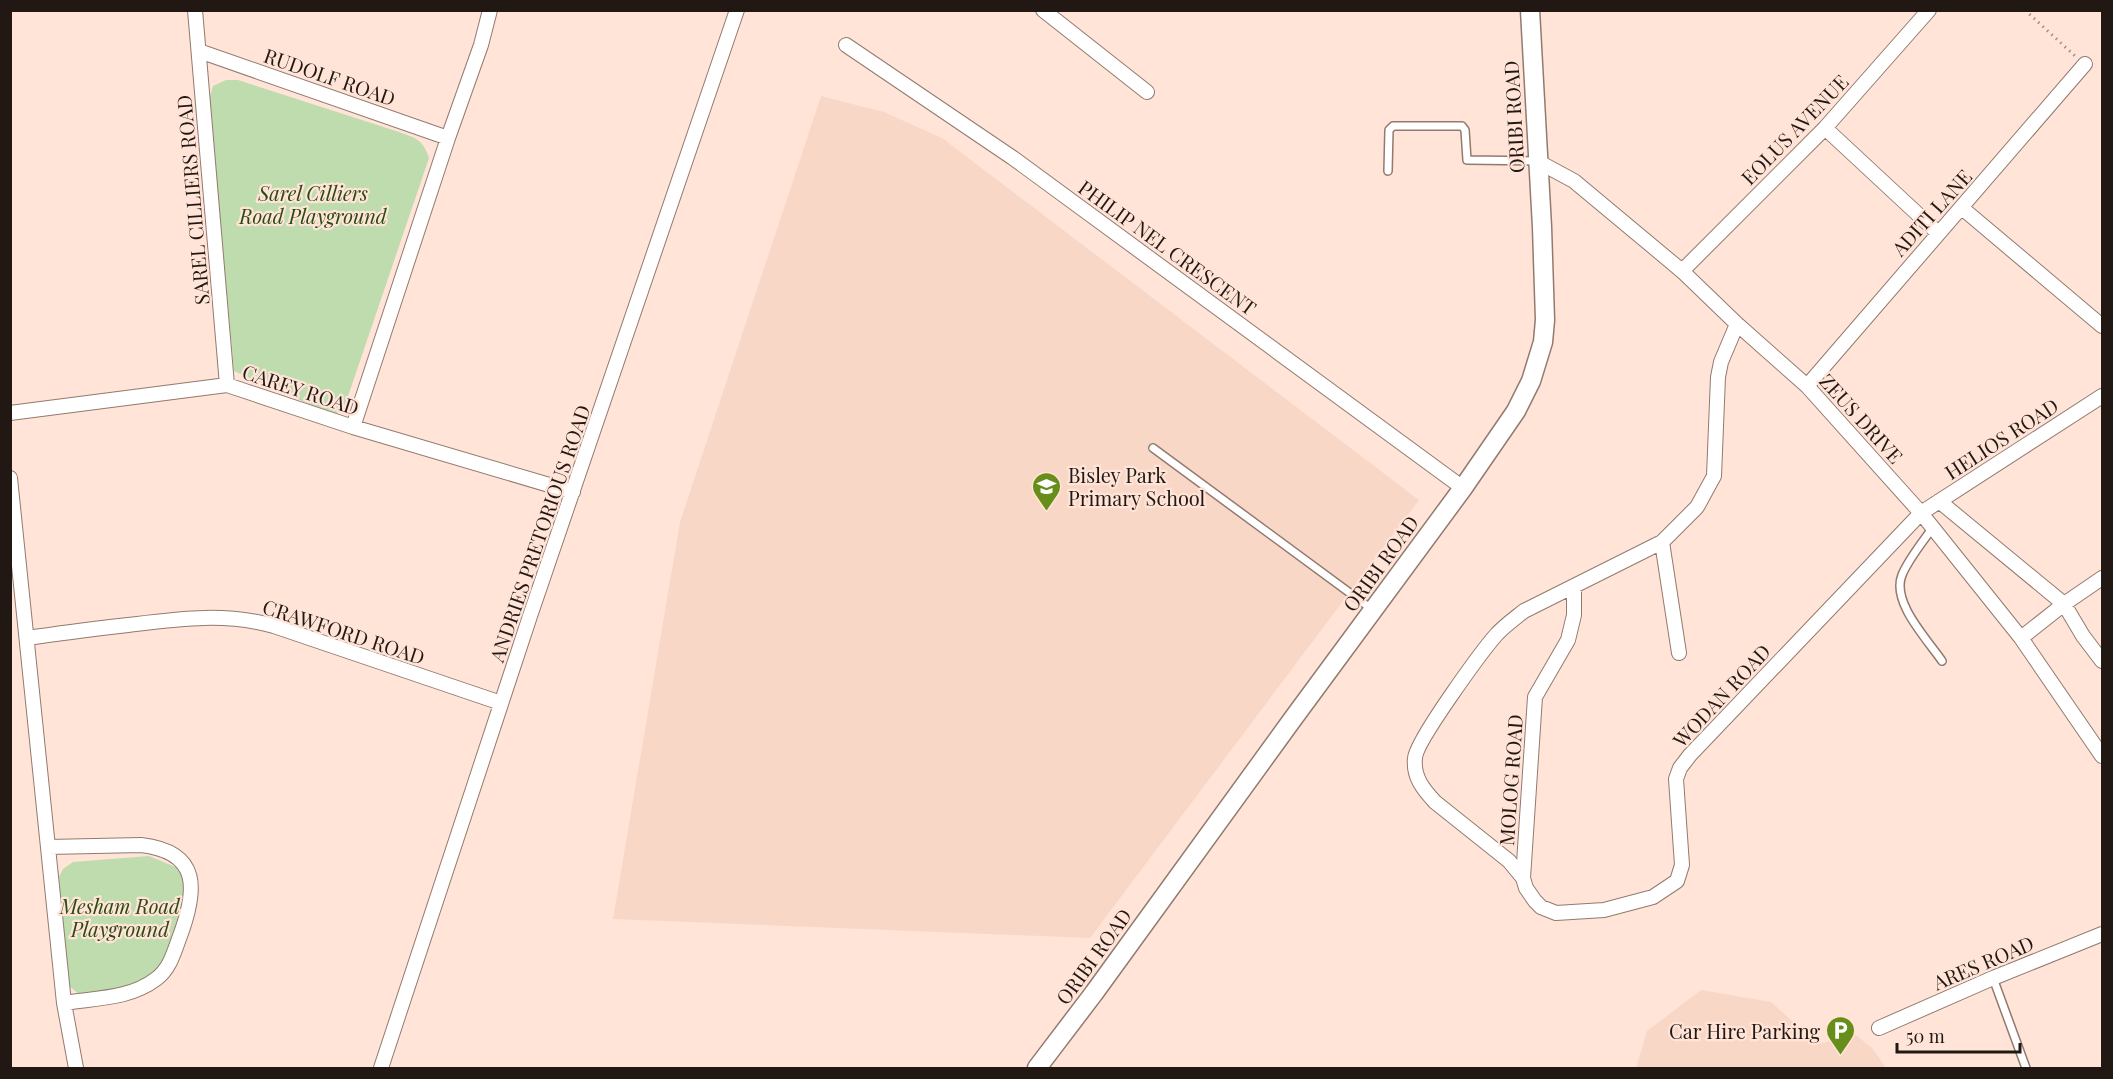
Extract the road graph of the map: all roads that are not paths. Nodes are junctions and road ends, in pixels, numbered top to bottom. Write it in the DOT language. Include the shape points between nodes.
graph roads {
  1 [pos="195,10"];
  2 [pos="490,10"];
  3 [pos="737,10"];
  4 [pos="1043,10"];
  5 [pos="1530,10"];
  6 [pos="1929,10"];
  7 [pos="846,45"];
  8 [pos="199,51"];
  9 [pos="2085,64"];
  10 [pos="1147,92"];
  11 [pos="1825,128"];
  12 [pos="448,138"];
  13 [pos="1537,161"];
  14 [pos="1388,171"];
  15 [pos="1962,208"];
  16 [pos="1938,233"];
  17 [pos="1682,271"];
  18 [pos="1737,324"];
  19 [pos="2103,326"];
  20 [pos="227,386"];
  21 [pos="1807,386"];
  22 [pos="2103,396"];
  23 [pos="10,413"];
  24 [pos="353,427"];
  25 [pos="1153,447"];
  26 [pos="10,478"];
  27 [pos="1463,488"];
  28 [pos="573,492"];
  29 [pos="1939,501"];
  30 [pos="1921,513"];
  31 [pos="1933,527"];
  32 [pos="1662,542"];
  33 [pos="2103,578"];
  34 [pos="1574,585"];
  35 [pos="2064,604"];
  36 [pos="1373,610"];
  37 [pos="28,638"];
  38 [pos="2021,638"];
  39 [pos="1679,653"];
  40 [pos="1942,661"];
  41 [pos="2103,661"];
  42 [pos="501,703"];
  43 [pos="2103,756"];
  44 [pos="48,847"];
  45 [pos="1523,878"];
  46 [pos="2103,934"];
  47 [pos="1993,978"];
  48 [pos="64,1003"];
  49 [pos="1879,1028"];
  50 [pos="1040,1065"];
  51 [pos="76,1068"];
  52 [pos="381,1068"];
  53 [pos="2026,1068"];
  1 -- 8 [label="street, SAREL CILLIERS ROAD"];
  2 -- 12 [label="street"];
  3 -- 28 [label="street, ANDRIES PRETORIOUS ROAD"];
  4 -- 10 [label="street"];
  5 -- 13 [label="street, ORIBI ROAD"];
  6 -- 11 [label="street, EOLUS AVENUE"];
  7 -- 27 [label="street, PHILIP NEL CRESCENT" via="1013,158"];
  8 -- 12 [label="street, RUDOLF ROAD"];
  8 -- 20 [label="street, SAREL CILLIERS ROAD"];
  9 -- 15 [label="street, ADITI LANE"];
  11 -- 16 [label="street"];
  11 -- 17 [label="street, EOLUS AVENUE"];
  12 -- 24 [label="street"];
  13 -- 14 [label="lane" via="1467,160 1462,126 1393,126 1389,130"];
  13 -- 17 [label="street, ZEUS DRIVE" via="1574,181"];
  13 -- 27 [label="street, ORIBI ROAD" via="1544,281 1543,342 1516,411"];
  15 -- 16 [label="street, ADITI LANE"];
  15 -- 19 [label="street"];
  16 -- 21 [label="street, ADITI LANE"];
  17 -- 18 [label="street, ZEUS DRIVE"];
  18 -- 21 [label="street, ZEUS DRIVE"];
  18 -- 32 [label="street, WODAN ROAD" via="1718,377 1714,476 1697,507"];
  20 -- 23 [label="street, CAREY ROAD"];
  20 -- 24 [label="street, CAREY ROAD"];
  21 -- 30 [label="street, ZEUS DRIVE"];
  22 -- 29 [label="street, HELIOS ROAD"];
  24 -- 28 [label="street, CAREY ROAD"];
  25 -- 36 [label="lane"];
  26 -- 37 [label="street"];
  27 -- 36 [label="street, ORIBI ROAD"];
  28 -- 42 [label="street, ANDRIES PRETORIOUS ROAD"];
  29 -- 30 [label="street, HELIOS ROAD"];
  29 -- 35 [label="street"];
  30 -- 31 [label="street, ZEUS DRIVE"];
  30 -- 45 [label="street, WODAN ROAD" via="1680,768 1676,790 1682,865 1677,881 1653,897 1604,910 1565,914 1540,907"];
  31 -- 38 [label="street, ZEUS DRIVE"];
  31 -- 40 [label="lane" via="1903,574 1899,588 1903,603"];
  32 -- 34 [label="street, WODAN ROAD"];
  32 -- 39 [label="street"];
  33 -- 35 [label="street"];
  34 -- 45 [label="street, MOLOG ROAD" via="1574,615 1568,640 1535,697"];
  34 -- 45 [label="street, WODAN ROAD" via="1524,611 1495,636 1425,733 1414,757 1415,774 1424,791 1496,850"];
  35 -- 38 [label="street"];
  35 -- 41 [label="street"];
  36 -- 50 [label="street, ORIBI ROAD"];
  37 -- 42 [label="street, CRAWFORD ROAD" via="172,619 237,618 274,626"];
  37 -- 44 [label="street"];
  38 -- 43 [label="street, ZEUS DRIVE"];
  42 -- 52 [label="street, ANDRIES PRETORIOUS ROAD"];
  44 -- 48 [label="street"];
  44 -- 48 [label="street" via="157,847 168,850 185,864 190,874 190,911 169,965 158,978 129,993"];
  46 -- 47 [label="street, ARES ROAD"];
  47 -- 49 [label="street, ARES ROAD"];
  47 -- 53 [label="lane"];
  48 -- 51 [label="street"];
}
